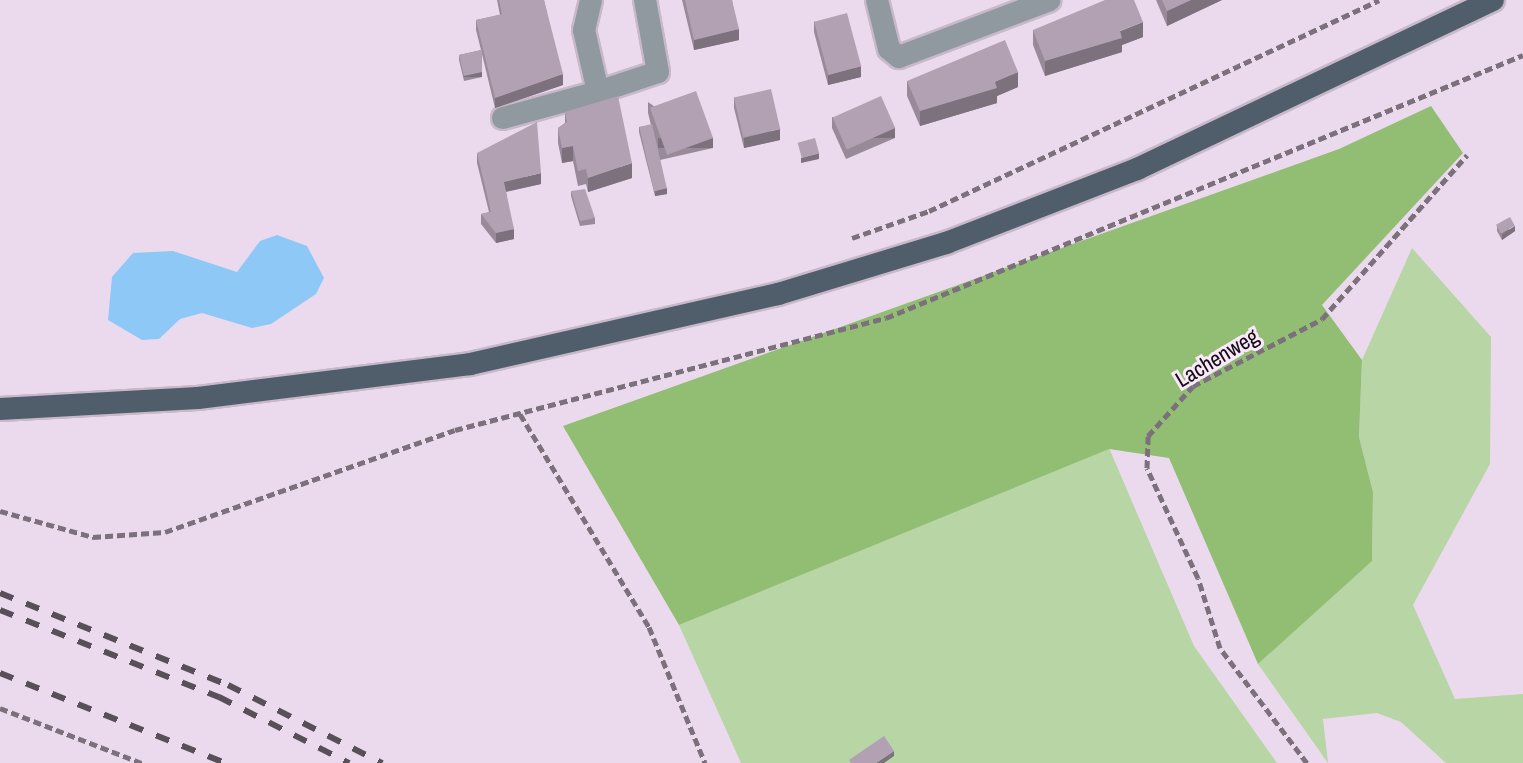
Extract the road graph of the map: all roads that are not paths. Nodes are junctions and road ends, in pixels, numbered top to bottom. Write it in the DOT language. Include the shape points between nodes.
graph roads {
  1 [pos="591,0"];
  2 [pos="645,0"];
  3 [pos="877,0"];
  4 [pos="1050,0"];
  5 [pos="1493,0"];
  6 [pos="598,92"];
  7 [pos="503,118"];
  8 [pos="0,409"];
  1 -- 6 [label="street" via="584,30"];
  2 -- 6 [label="street" via="658,72"];
  3 -- 4 [label="street" via="889,49 899,57"];
  5 -- 8 [label="main road" via="1137,169 946,243 778,294 579,344 423,371 198,398"];
  6 -- 7 [label="street"];
}
